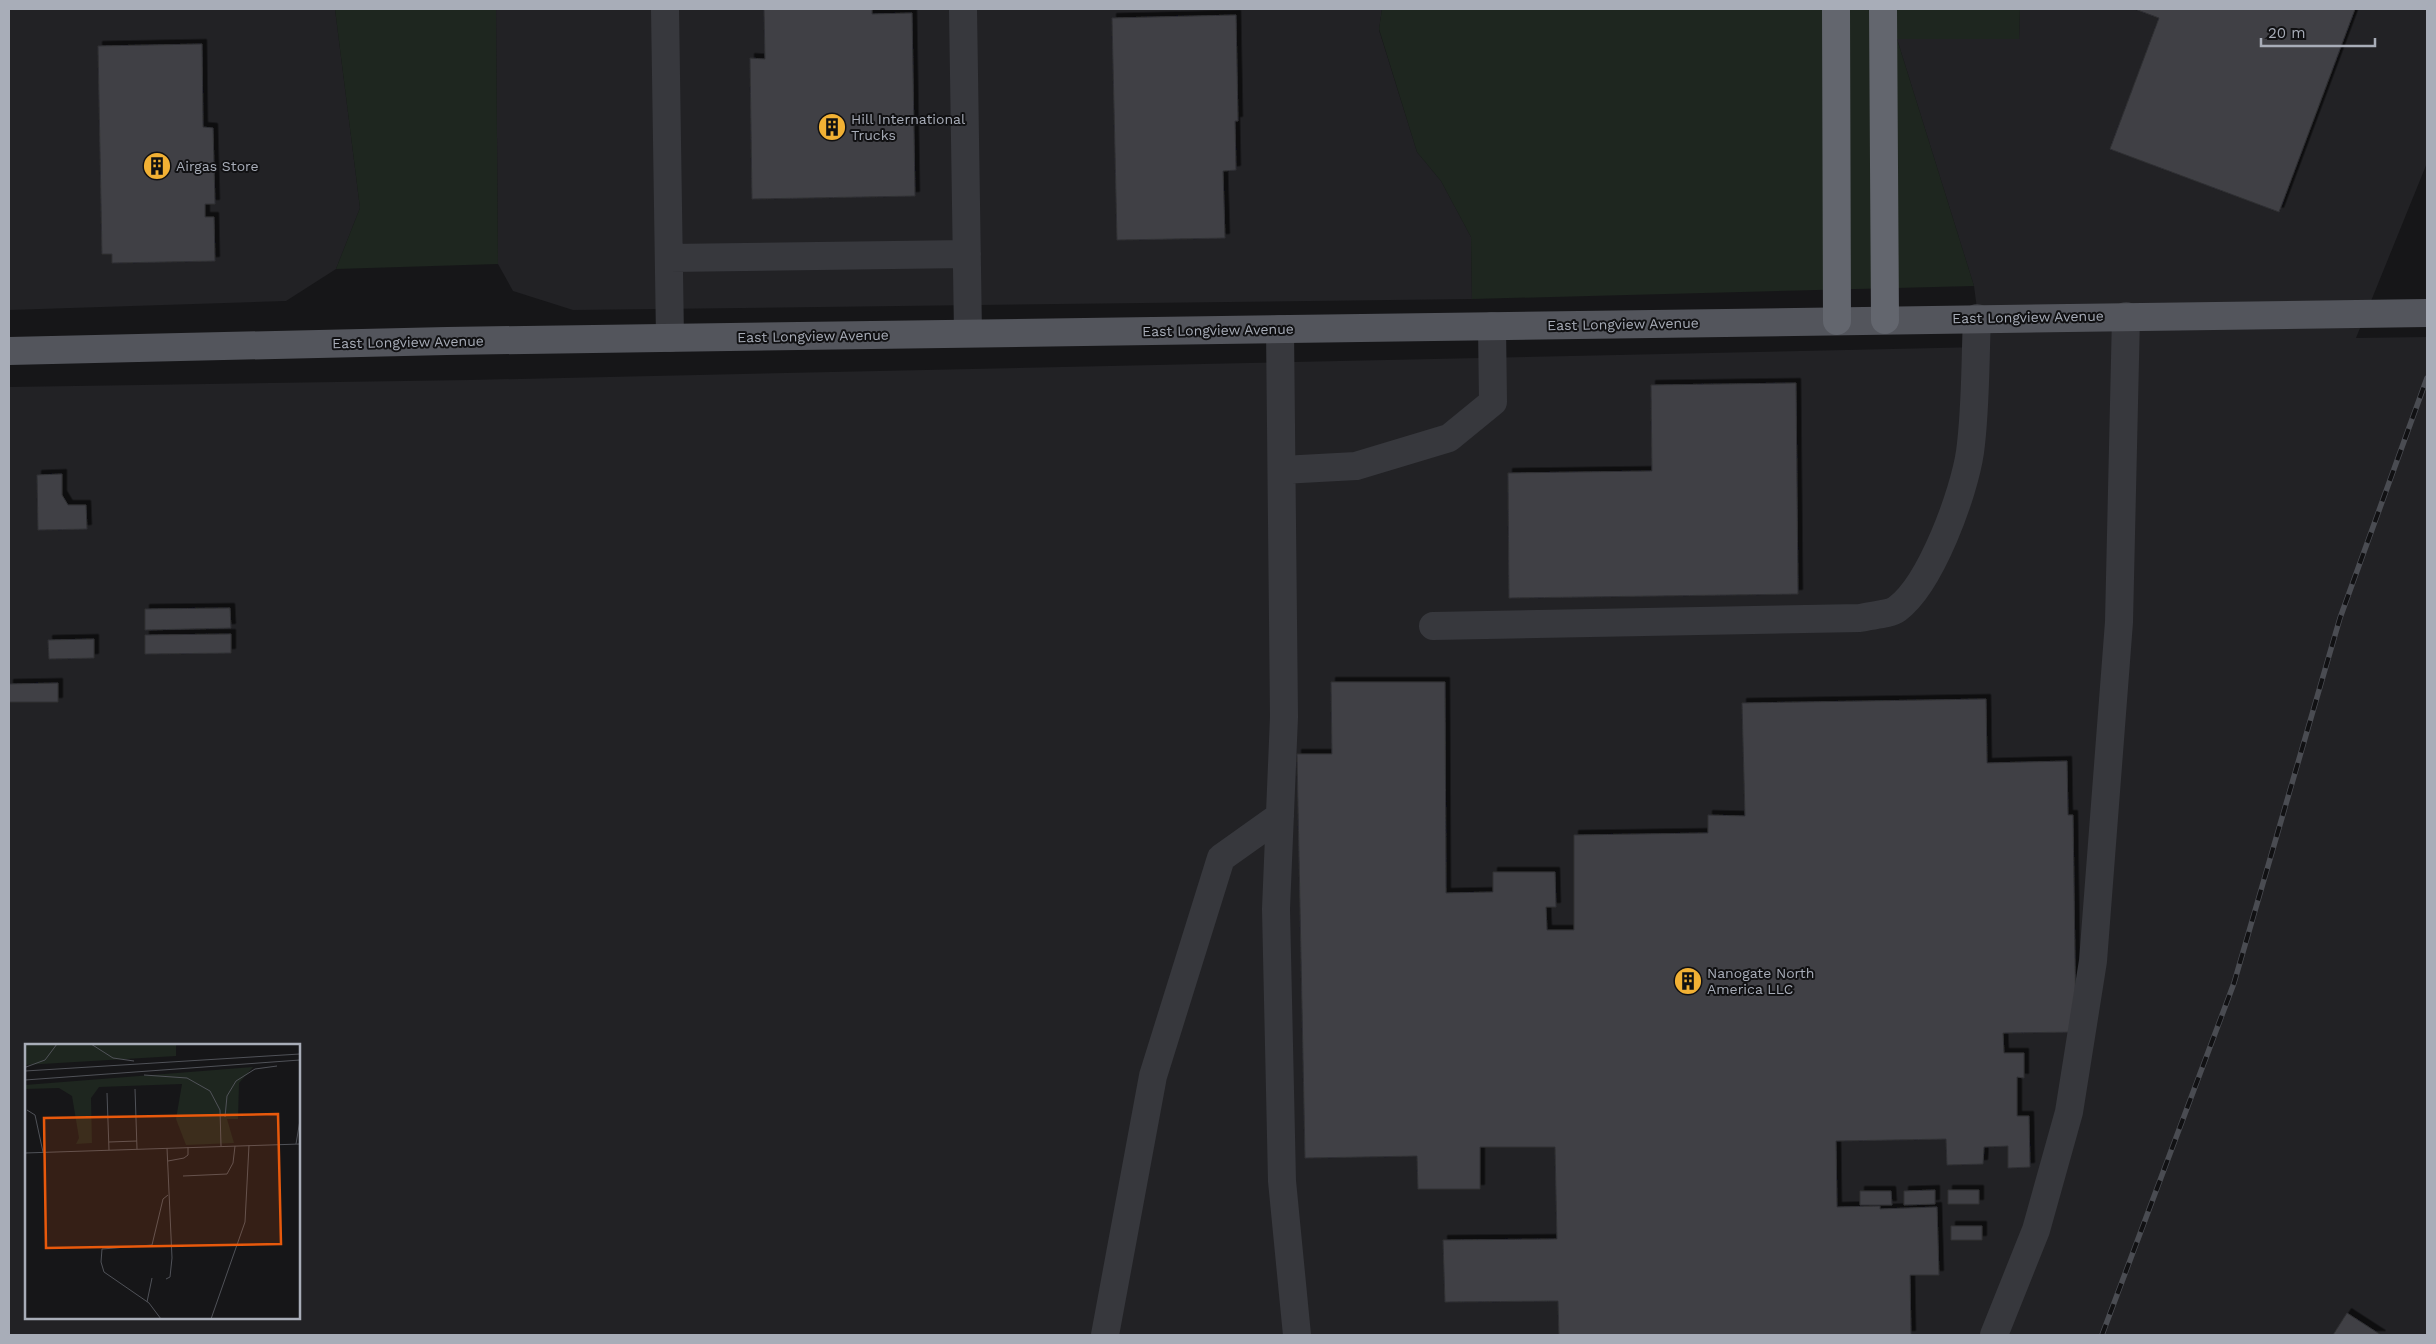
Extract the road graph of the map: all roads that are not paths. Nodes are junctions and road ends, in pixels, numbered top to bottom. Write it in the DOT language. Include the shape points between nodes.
graph roads {
  1 [pos="665,9"];
  2 [pos="963,9"];
  3 [pos="1836,9"];
  4 [pos="1884,9"];
  5 [pos="967,254"];
  6 [pos="670,258"];
  7 [pos="2427,313"];
  8 [pos="2126,316"];
  9 [pos="1977,318"];
  10 [pos="1885,320"];
  11 [pos="1837,321"];
  12 [pos="1492,326"];
  13 [pos="1280,329"];
  14 [pos="968,334"];
  15 [pos="670,338"];
  16 [pos="9,351"];
  17 [pos="1282,470"];
  18 [pos="1433,626"];
  19 [pos="1280,816"];
  20 [pos="1105,1335"];
  21 [pos="1297,1335"];
  22 [pos="1994,1335"];
  1 -- 6 [label="lane"];
  2 -- 5 [label="lane"];
  3 -- 11 [label="highway"];
  4 -- 10 [label="highway"];
  5 -- 6 [label="lane"];
  5 -- 14 [label="lane"];
  6 -- 15 [label="lane"];
  7 -- 8 [label="main road, East Longview Avenue"];
  8 -- 9 [label="main road, East Longview Avenue"];
  8 -- 22 [label="lane" via="2118,622 2093,961 2069,1112 2036,1230"];
  9 -- 10 [label="main road, East Longview Avenue"];
  9 -- 18 [label="lane" via="1970,452 1943,539 1925,577 1897,610 1860,618"];
  10 -- 11 [label="main road, East Longview Avenue"];
  11 -- 12 [label="main road, East Longview Avenue"];
  12 -- 13 [label="main road, East Longview Avenue"];
  12 -- 17 [label="lane" via="1493,402 1449,438 1356,466"];
  13 -- 14 [label="main road, East Longview Avenue"];
  13 -- 17 [label="lane"];
  14 -- 15 [label="main road, East Longview Avenue"];
  15 -- 16 [label="main road, East Longview Avenue"];
  17 -- 19 [label="lane" via="1284,717"];
  19 -- 20 [label="lane" via="1221,858 1153,1076"];
  19 -- 21 [label="lane" via="1276,909 1282,1181"];
}
